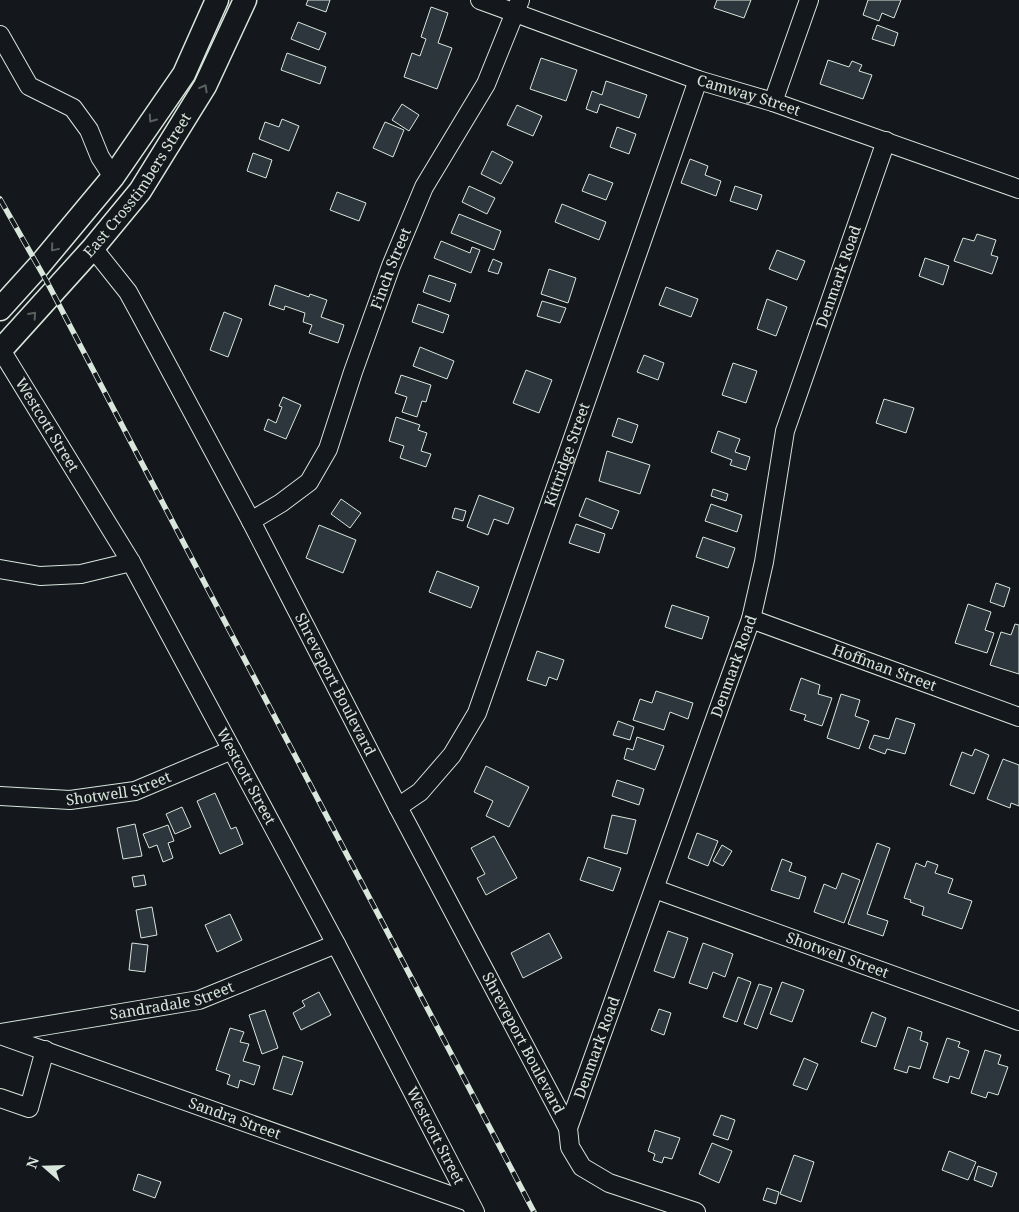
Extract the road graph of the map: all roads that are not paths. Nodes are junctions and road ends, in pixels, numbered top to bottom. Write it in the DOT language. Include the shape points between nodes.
graph roads {
  1 [pos="218,0"];
  2 [pos="245,0"];
  3 [pos="480,0"];
  4 [pos="809,0"];
  5 [pos="517,6"];
  6 [pos="0,35"];
  7 [pos="698,80"];
  8 [pos="773,102"];
  9 [pos="886,142"];
  10 [pos="113,176"];
  11 [pos="1019,189"];
  12 [pos="93,248"];
  13 [pos="0,309"];
  14 [pos="0,350"];
  15 [pos="251,521"];
  16 [pos="131,562"];
  17 [pos="0,569"];
  18 [pos="751,619"];
  19 [pos="1019,717"];
  20 [pos="232,750"];
  21 [pos="0,796"];
  22 [pos="398,807"];
  23 [pos="655,889"];
  24 [pos="336,944"];
  25 [pos="1019,1021"];
  26 [pos="0,1034"];
  27 [pos="45,1050"];
  28 [pos="0,1098"];
  29 [pos="568,1128"];
  30 [pos="472,1207"];
  31 [pos="696,1212"];
  1 -- 10 [label="main road, East Crosstimbers Street, one-way" via="184,74"];
  12 -- 2 [label="main road, East Crosstimbers Street, one-way" via="140,191 205,86"];
  3 -- 5 [label="street, Camway Street"];
  4 -- 8 [label="street"];
  5 -- 7 [label="street, Camway Street"];
  5 -- 15 [label="street, Finch Street" via="486,84 424,187 385,283 328,449 309,482"];
  6 -- 10 [label="street" via="29,86 73,108 89,130 100,157"];
  7 -- 8 [label="street, Camway Street"];
  7 -- 22 [label="street, Kittridge Street" via="477,713 452,755 420,792"];
  8 -- 9 [label="street, Camway Street"];
  9 -- 11 [label="street, Camway Street"];
  9 -- 18 [label="street, Denmark Road" via="785,431 764,562"];
  10 -- 13 [label="main road, East Crosstimbers Street, one-way"];
  14 -- 12 [label="main road, East Crosstimbers Street, one-way"];
  12 -- 15 [label="street, Shreveport Boulevard" via="128,292"];
  14 -- 16 [label="street, Westcott Street"];
  15 -- 22 [label="street, Shreveport Boulevard"];
  16 -- 17 [label="street" via="81,574 40,576"];
  16 -- 20 [label="street, Westcott Street"];
  18 -- 19 [label="street, Hoffman Street"];
  18 -- 23 [label="street, Denmark Road"];
  20 -- 21 [label="street, Shotwell Street" via="135,791 70,800"];
  20 -- 24 [label="street, Westcott Street"];
  22 -- 29 [label="street, Shreveport Boulevard"];
  23 -- 25 [label="street, Shotwell Street"];
  23 -- 29 [label="street, Denmark Road"];
  24 -- 26 [label="street, Sandradale Street" via="199,1000"];
  24 -- 30 [label="street, Westcott Street"];
  26 -- 27 [label="street, Sandra Street"];
  27 -- 28 [label="street" via="29,1108"];
  27 -- 30 [label="street, Sandra Street"];
  29 -- 31 [label="street" via="570,1147 582,1167 609,1183"];
}
